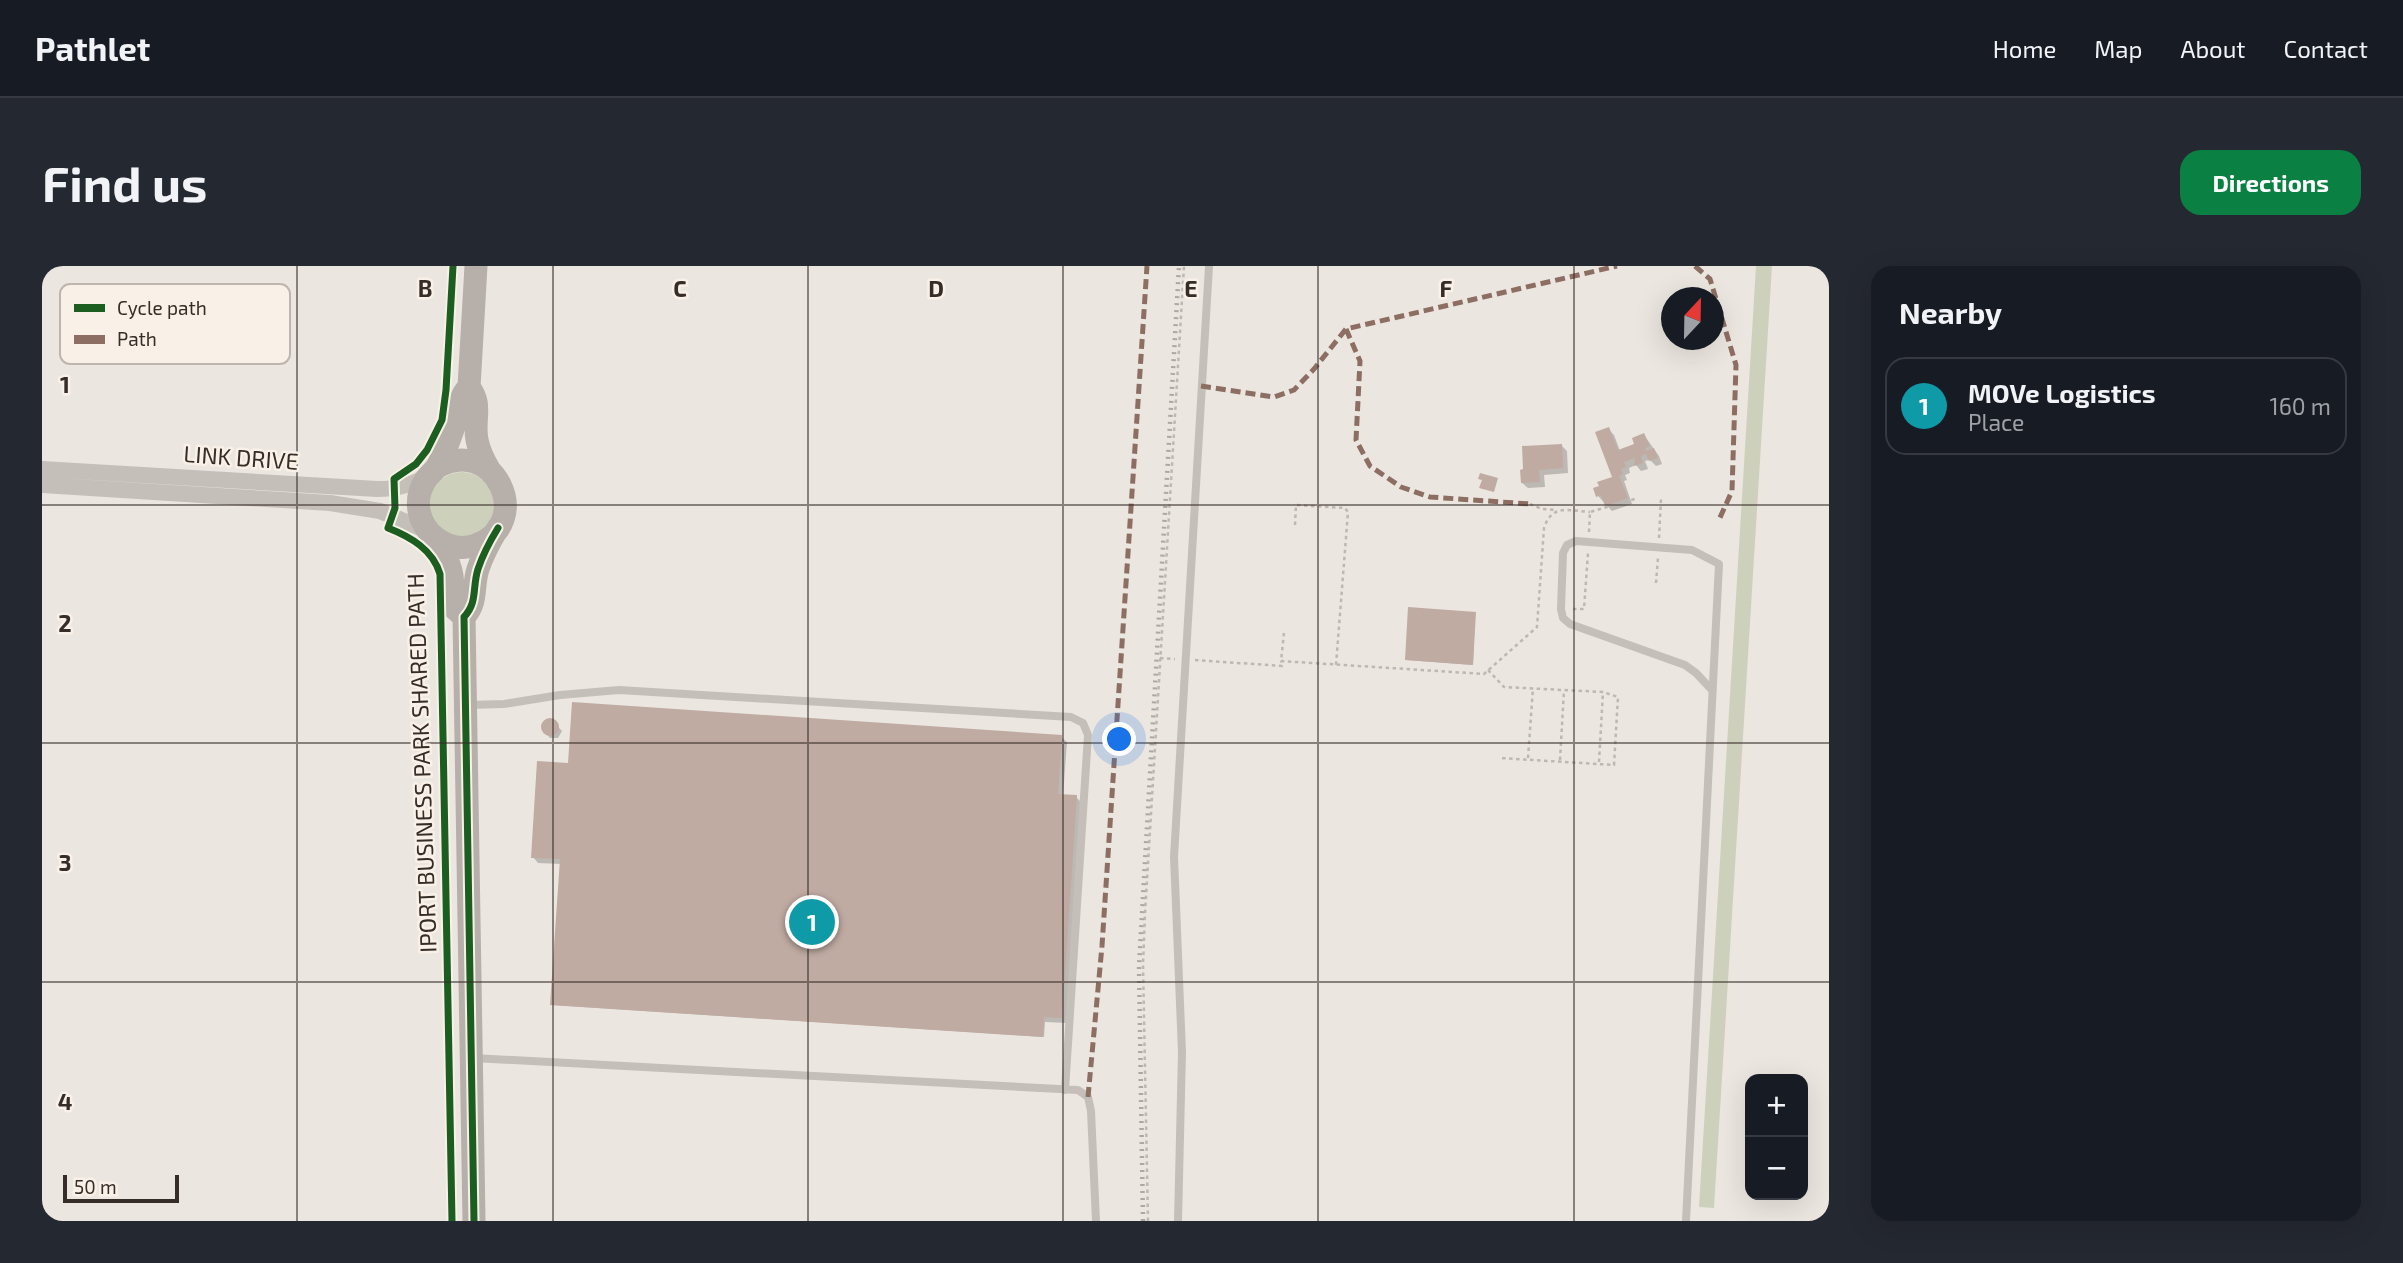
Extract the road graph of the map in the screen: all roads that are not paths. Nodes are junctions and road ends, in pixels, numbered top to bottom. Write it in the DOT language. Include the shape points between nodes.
graph roads {
  1 [pos="476,266"];
  2 [pos="1209,266"];
  3 [pos="469,387"];
  4 [pos="42,469"];
  5 [pos="434,470"];
  6 [pos="490,471"];
  7 [pos="42,485"];
  8 [pos="498,528"];
  9 [pos="431,534"];
  10 [pos="464,617"];
  11 [pos="1712,690"];
  12 [pos="466,705"];
  13 [pos="471,1058"];
  14 [pos="1065,1090"];
  15 [pos="474,1221"];
  16 [pos="1096,1221"];
  17 [pos="1178,1221"];
  18 [pos="1686,1221"];
  1 -- 3 [label="street"];
  2 -- 17 [label="lane" via="1174,857 1182,1052"];
  3 -- 5 [label="street" via="460,396 454,426"];
  3 -- 6 [label="street" via="478,398 477,440"];
  4 -- 5 [label="street, LINK DRIVE" via="377,489 411,484"];
  5 -- 6 [label="street" via="464,460"];
  5 -- 9 [label="street" via="418,500 419,514"];
  6 -- 8 [label="street" via="505,495"];
  7 -- 9 [label="street, LINK DRIVE" via="330,503 380,511"];
  8 -- 9 [label="street" via="470,547 451,546"];
  8 -- 10 [label="street" via="477,572 473,607"];
  9 -- 10 [label="street" via="450,562 453,607"];
  10 -- 12 [label="street"];
  11 -- 11 [label="lane" via="1718,564 1692,550 1576,541 1567,545 1563,553 1563,618 1685,665"];
  11 -- 18 [label="lane"];
  12 -- 13 [label="street"];
  12 -- 14 [label="lane" via="620,690 1071,717 1083,723 1088,735"];
  13 -- 14 [label="lane"];
  13 -- 15 [label="street"];
  14 -- 16 [label="lane" via="1078,1090 1088,1097"];
}
